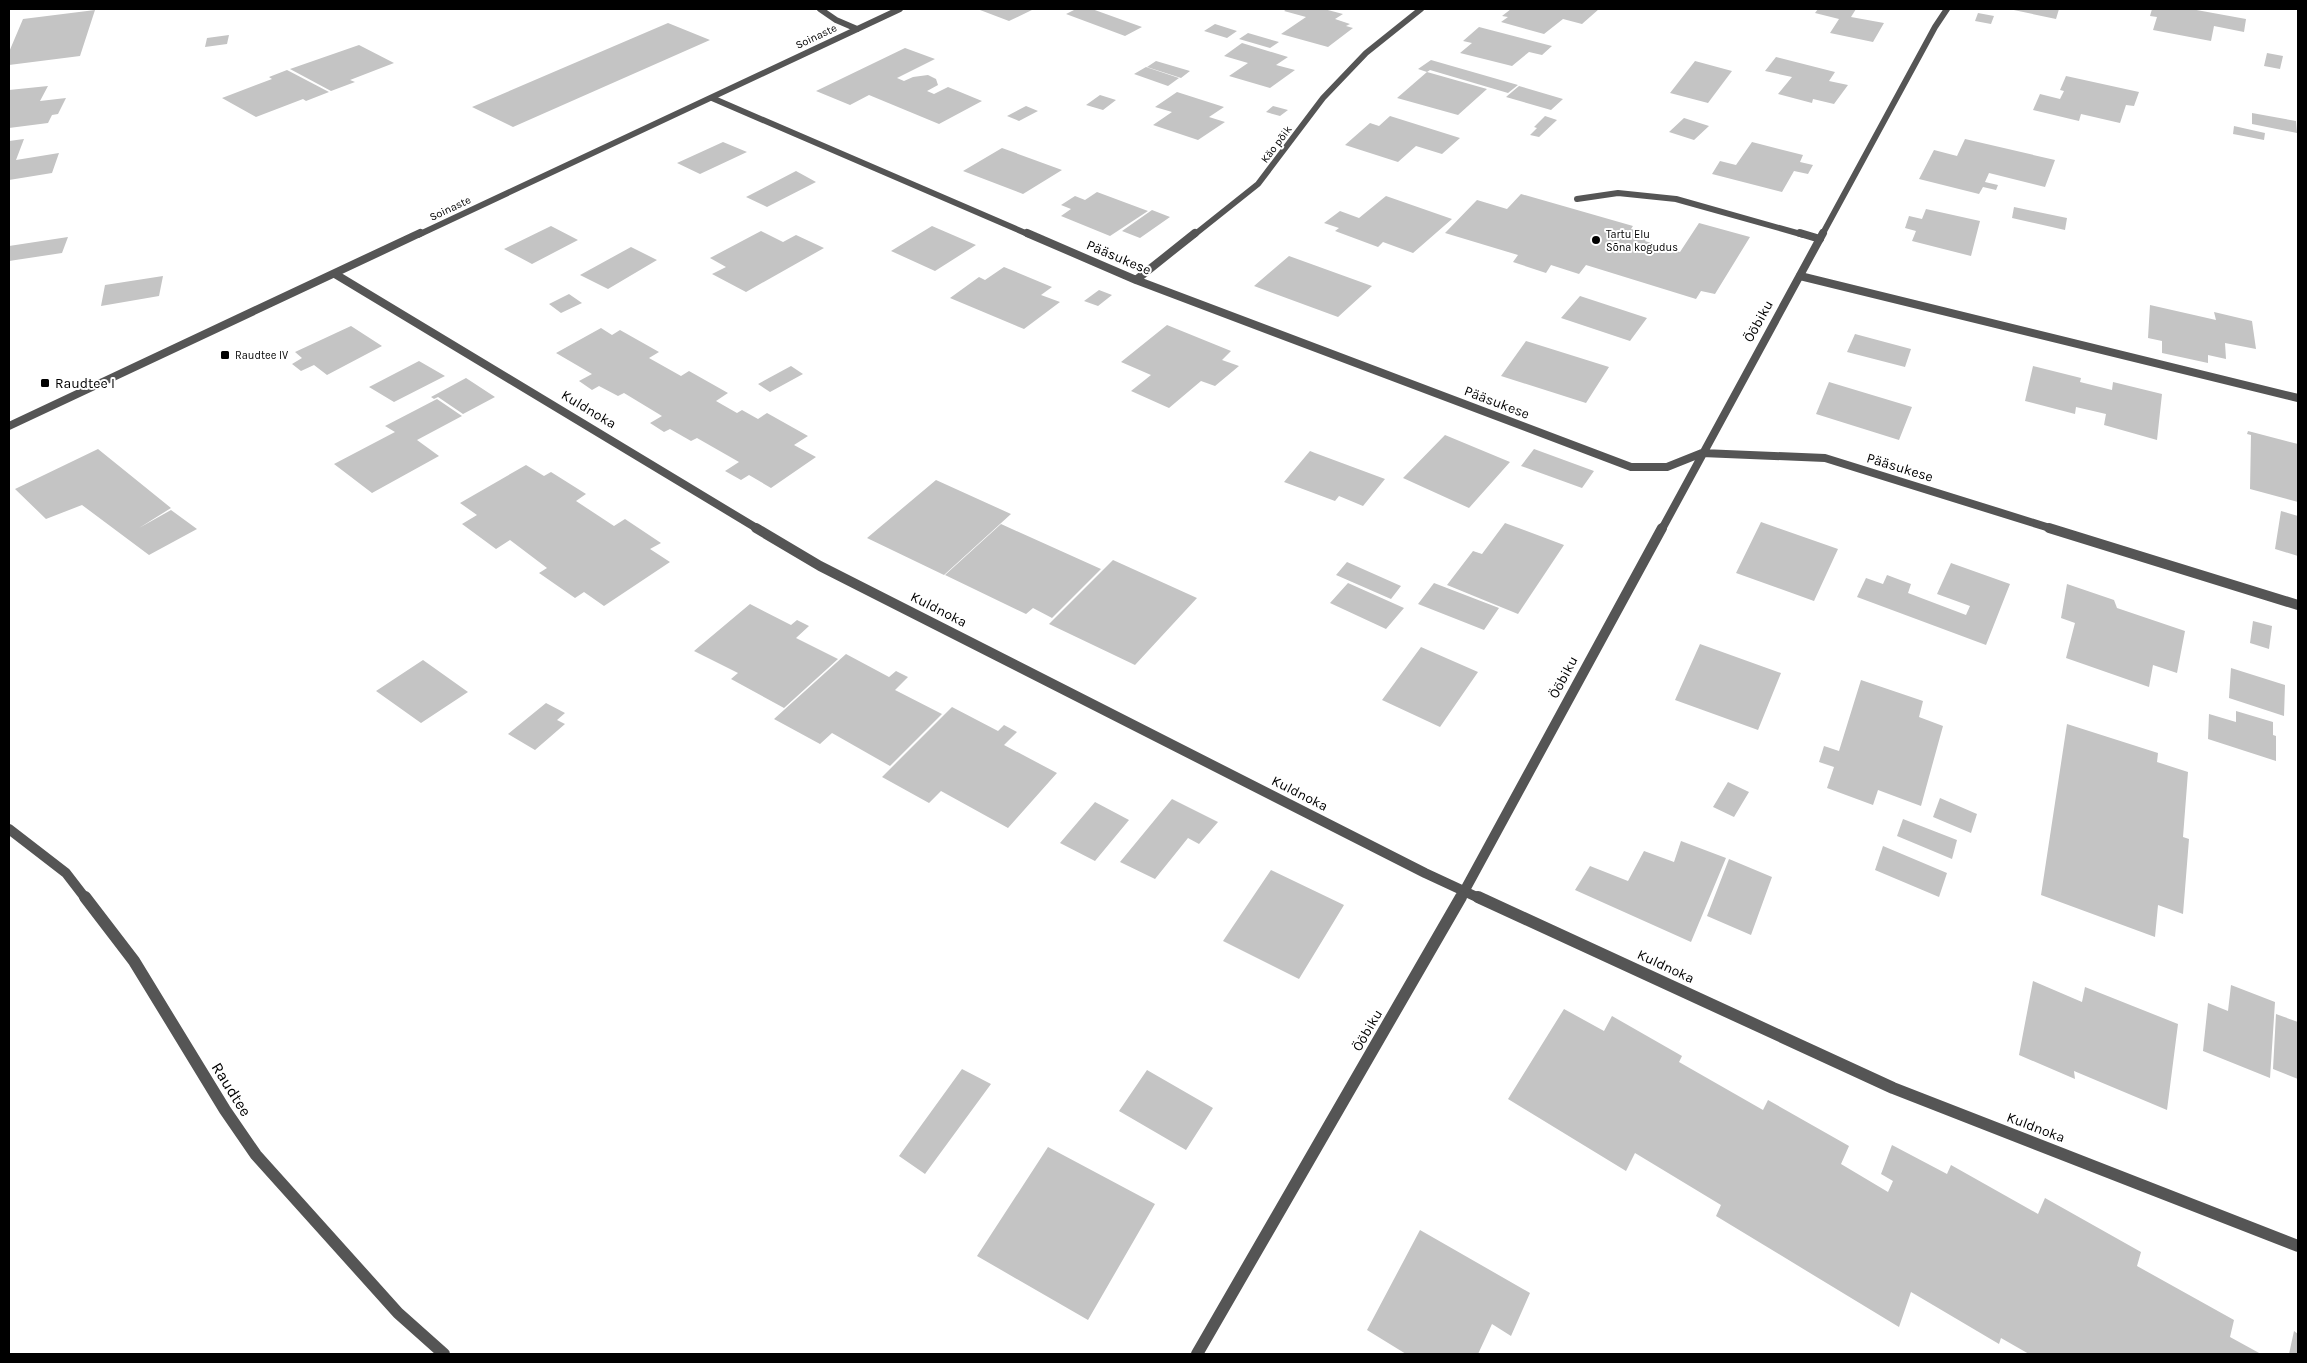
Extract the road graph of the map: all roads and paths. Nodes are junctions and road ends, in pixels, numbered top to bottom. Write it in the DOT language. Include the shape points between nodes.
graph roads {
  1 [pos="820,9"];
  2 [pos="900,9"];
  3 [pos="1421,9"];
  4 [pos="1947,9"];
  5 [pos="857,29"];
  6 [pos="712,98"];
  7 [pos="1578,199"];
  8 [pos="1820,239"];
  9 [pos="335,274"];
  10 [pos="1800,276"];
  11 [pos="1136,280"];
  12 [pos="2298,398"];
  13 [pos="9,426"];
  14 [pos="1702,453"];
  15 [pos="2298,605"];
  16 [pos="9,829"];
  17 [pos="1465,890"];
  18 [pos="2298,1246"];
  19 [pos="444,1354"];
  20 [pos="1198,1354"];
  1 -- 5 [label="street"];
  2 -- 5 [label="street, Soinaste"];
  3 -- 11 [label="street, Käo põik" via="1366,53 1323,98 1258,184"];
  4 -- 8 [label="street, Ööbiku"];
  5 -- 6 [label="street, Soinaste"];
  6 -- 9 [label="street, Soinaste"];
  6 -- 11 [label="street, Pääsukese"];
  7 -- 8 [label="street" via="1618,193 1676,199"];
  8 -- 10 [label="street, Ööbiku"];
  9 -- 13 [label="street, Soinaste"];
  9 -- 17 [label="street, Kuldnoka" via="820,566 1425,873"];
  10 -- 12 [label="street"];
  10 -- 14 [label="street, Ööbiku"];
  11 -- 14 [label="street, Pääsukese" via="1631,467 1667,467"];
  14 -- 15 [label="street, Pääsukese" via="1825,458"];
  14 -- 17 [label="street, Ööbiku"];
  16 -- 19 [label="street, Raudtee" via="66,873 134,961 256,1156 398,1313"];
  17 -- 18 [label="street, Kuldnoka" via="1893,1088"];
  17 -- 20 [label="street, Ööbiku"];
}
